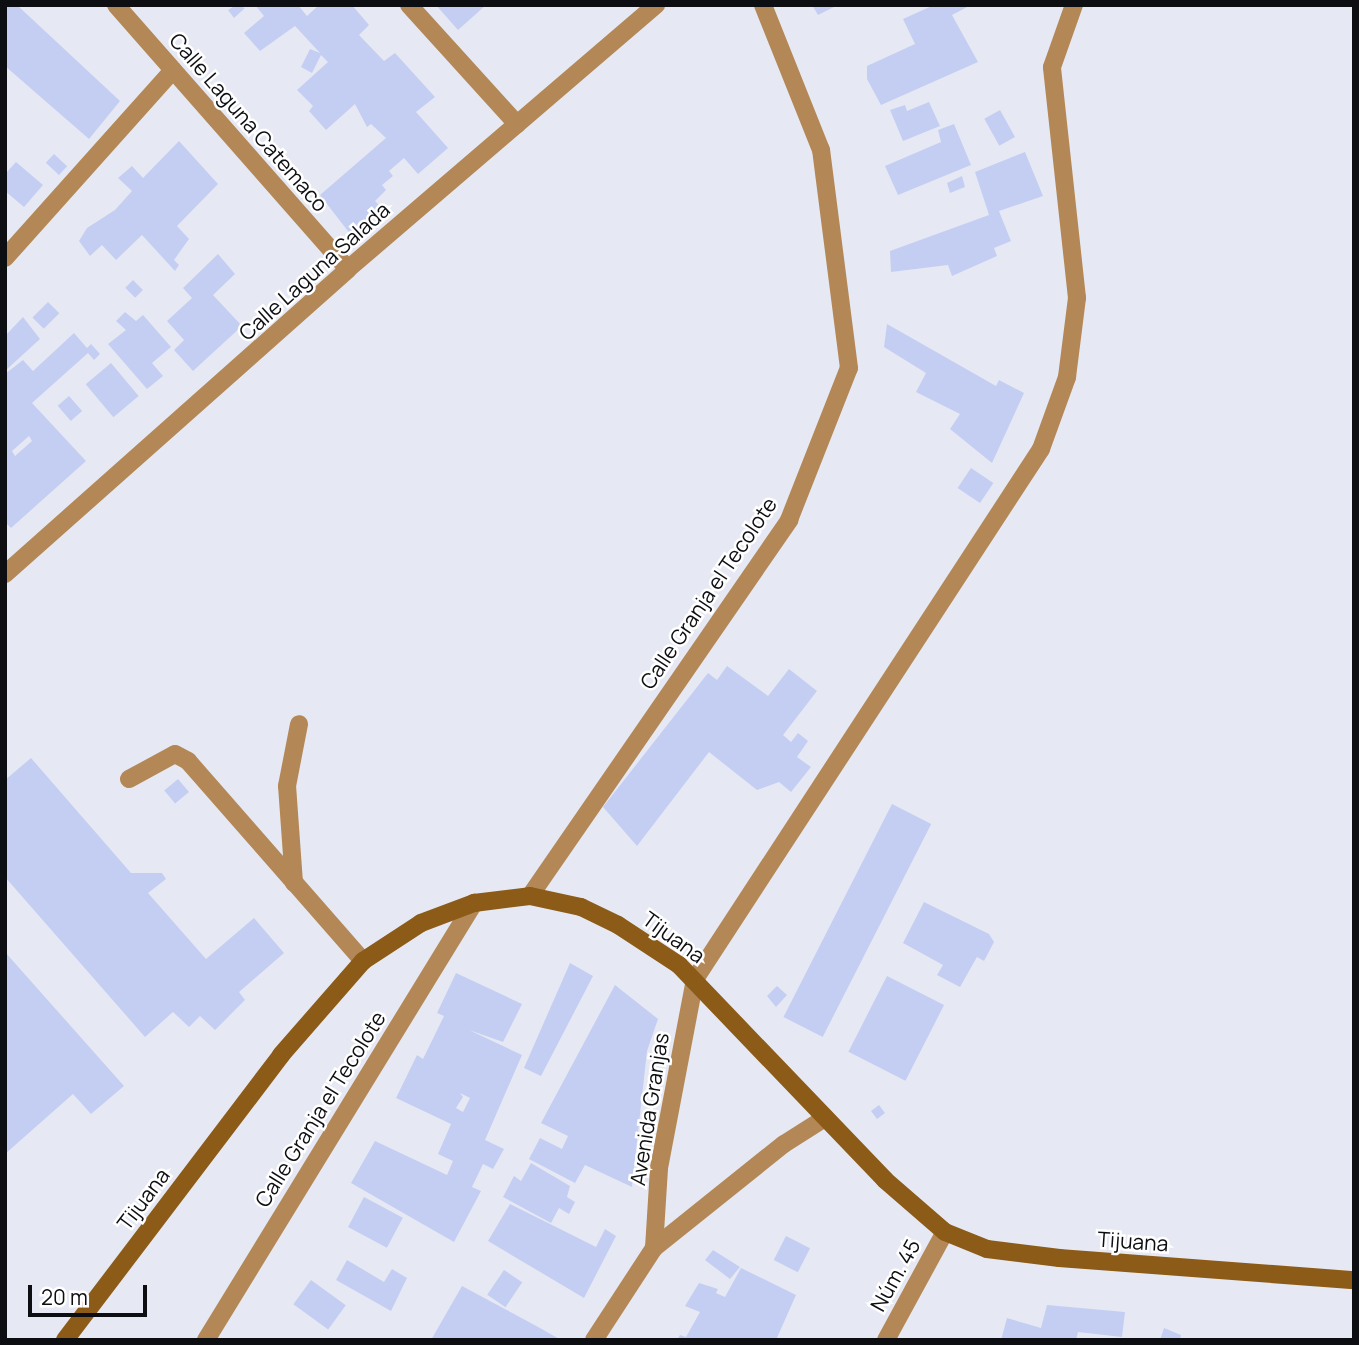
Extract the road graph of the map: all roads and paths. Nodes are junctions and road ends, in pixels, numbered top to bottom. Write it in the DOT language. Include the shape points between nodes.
graph roads {
  1 [pos="116,5"];
  2 [pos="409,5"];
  3 [pos="656,5"];
  4 [pos="763,5"];
  5 [pos="1074,5"];
  6 [pos="173,70"];
  7 [pos="517,124"];
  8 [pos="5,258"];
  9 [pos="348,269"];
  10 [pos="5,574"];
  11 [pos="299,723"];
  12 [pos="129,779"];
  13 [pos="294,883"];
  14 [pos="530,896"];
  15 [pos="474,903"];
  16 [pos="363,961"];
  17 [pos="695,979"];
  18 [pos="825,1118"];
  19 [pos="945,1232"];
  20 [pos="654,1248"];
  21 [pos="1354,1280"];
  22 [pos="65,1340"];
  23 [pos="205,1340"];
  24 [pos="594,1340"];
  25 [pos="886,1340"];
  1 -- 6 [label="street, Calle Laguna Catemaco"];
  2 -- 7 [label="street"];
  3 -- 7 [label="street, Calle Laguna Salada"];
  4 -- 14 [label="street, Calle Granja el Tecolote" via="821,150 849,368 789,520"];
  5 -- 17 [label="street" via="1052,67 1077,298 1067,377 1041,449"];
  6 -- 8 [label="street"];
  6 -- 9 [label="street, Calle Laguna Catemaco"];
  7 -- 9 [label="street, Calle Laguna Salada"];
  9 -- 10 [label="street, Calle Laguna Salada"];
  11 -- 13 [label="street" via="287,786"];
  12 -- 13 [label="street" via="175,754 188,761"];
  13 -- 16 [label="street"];
  14 -- 15 [label="street, Tijuana"];
  14 -- 17 [label="street, Tijuana" via="581,907 618,925"];
  15 -- 16 [label="street, Tijuana" via="421,922"];
  15 -- 23 [label="street, Calle Granja el Tecolote"];
  16 -- 22 [label="street, Tijuana" via="281,1055"];
  17 -- 18 [label="street, Tijuana"];
  17 -- 20 [label="street, Avenida Granjas" via="659,1168"];
  18 -- 19 [label="street, Tijuana" via="885,1180"];
  18 -- 20 [label="street, Avenida Granjas" via="785,1144"];
  19 -- 21 [label="street, Tijuana" via="987,1249 1059,1258"];
  19 -- 25 [label="street, Núm. 45"];
  20 -- 24 [label="street, Avenida Granjas"];
}
